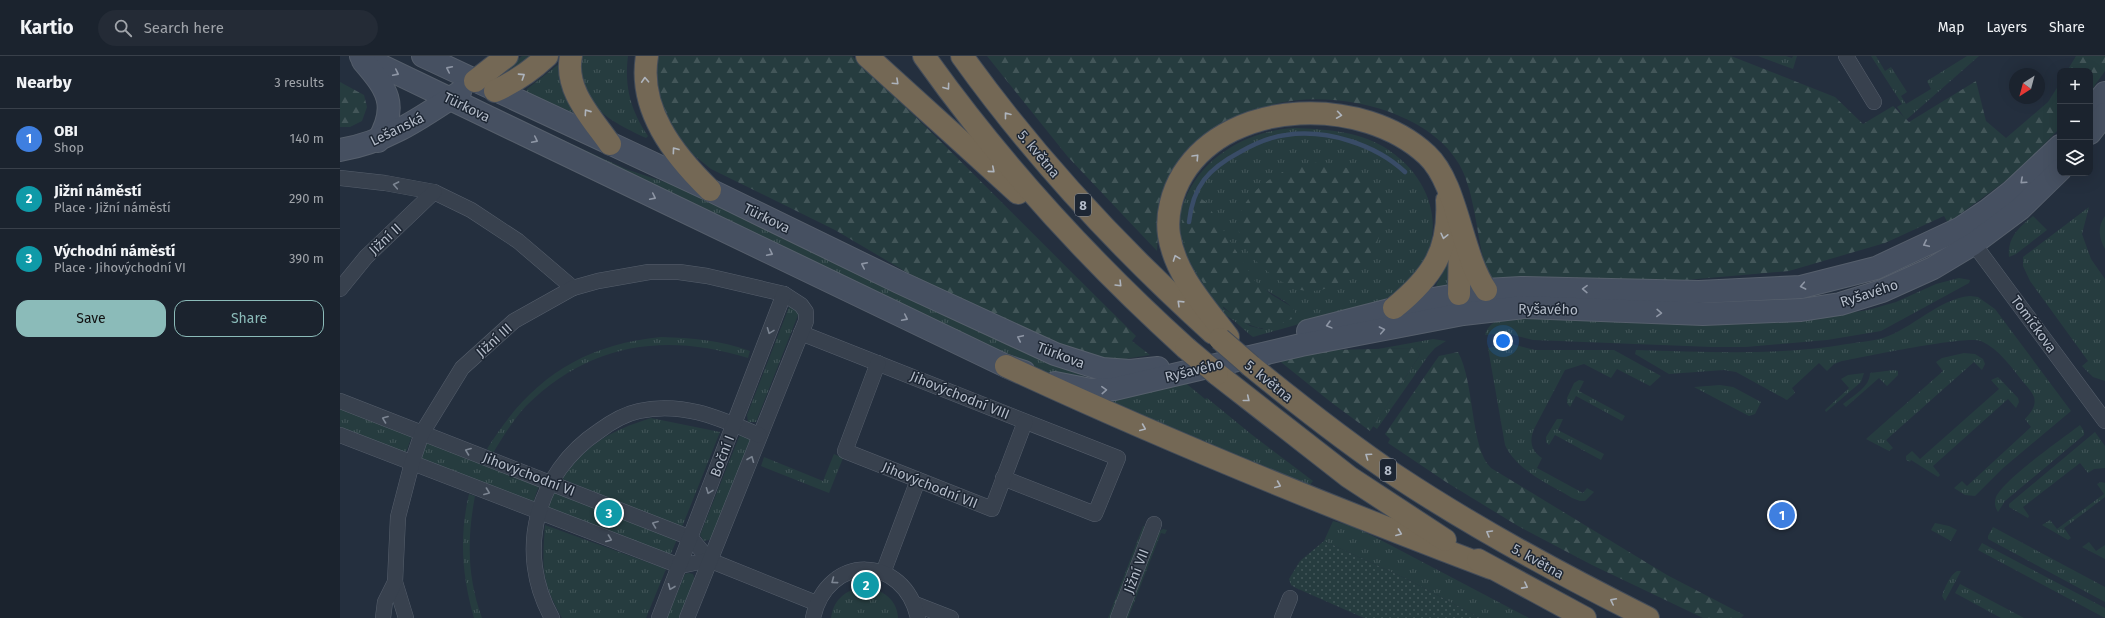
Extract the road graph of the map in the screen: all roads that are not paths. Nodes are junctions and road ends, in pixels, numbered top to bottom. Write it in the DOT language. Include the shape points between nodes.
graph roads {
  1 [pos="360,56"];
  2 [pos="423,56"];
  3 [pos="507,56"];
  4 [pos="547,56"];
  5 [pos="571,56"];
  6 [pos="647,56"];
  7 [pos="867,56"];
  8 [pos="924,56"];
  9 [pos="962,56"];
  10 [pos="1846,56"];
  11 [pos="475,81"];
  12 [pos="495,91"];
  13 [pos="2105,93"];
  14 [pos="450,99"];
  15 [pos="1874,102"];
  16 [pos="2093,107"];
  17 [pos="2105,114"];
  18 [pos="2093,129"];
  19 [pos="378,141"];
  20 [pos="610,144"];
  21 [pos="2057,149"];
  22 [pos="340,150"];
  23 [pos="2057,173"];
  24 [pos="340,178"];
  25 [pos="1445,183"];
  26 [pos="710,190"];
  27 [pos="434,192"];
  28 [pos="1460,225"];
  29 [pos="1967,236"];
  30 [pos="1091,256"];
  31 [pos="573,288"];
  32 [pos="340,289"];
  33 [pos="1486,290"];
  34 [pos="784,294"];
  35 [pos="1459,294"];
  36 [pos="1394,308"];
  37 [pos="1511,308"];
  38 [pos="801,333"];
  39 [pos="1224,338"];
  40 [pos="878,363"];
  41 [pos="1006,366"];
  42 [pos="1115,370"];
  43 [pos="340,401"];
  44 [pos="2105,420"];
  45 [pos="1025,422"];
  46 [pos="734,424"];
  47 [pos="422,433"];
  48 [pos="340,435"];
  49 [pos="760,435"];
  50 [pos="412,463"];
  51 [pos="1003,478"];
  52 [pos="918,480"];
  53 [pos="550,483"];
  54 [pos="538,512"];
  55 [pos="1154,524"];
  56 [pos="691,538"];
  57 [pos="709,560"];
  58 [pos="680,566"];
  59 [pos="1491,568"];
  60 [pos="883,573"];
  61 [pos="395,582"];
  62 [pos="1290,598"];
  63 [pos="809,600"];
  64 [pos="916,611"];
  65 [pos="383,618"];
  66 [pos="406,618"];
  67 [pos="552,618"];
  68 [pos="659,618"];
  69 [pos="687,618"];
  70 [pos="813,618"];
  71 [pos="951,618"];
  72 [pos="1118,618"];
  73 [pos="1282,618"];
  74 [pos="1585,618"];
  75 [pos="1648,618"];
  1 -- 14 [label="main road, Türkova, one-way"];
  1 -- 19 [label="main road" via="387,94 389,117"];
  11 -- 2 [label="main road, Türkova, one-way"];
  3 -- 11 [label="highway"];
  12 -- 4 [label="highway, one-way" via="509,85"];
  20 -- 5 [label="highway, one-way" via="575,93"];
  26 -- 6 [label="highway, one-way" via="670,143 652,111 645,79"];
  7 -- 30 [label="highway, one-way" via="987,166"];
  8 -- 30 [label="highway, 5. května / 8, one-way" via="1006,162"];
  39 -- 9 [label="highway, 5. května / 8, one-way" via="1156,280 1078,201"];
  10 -- 15 [label="street"];
  11 -- 12 [label="main road, Türkova"];
  11 -- 14 [label="main road, Lešanská"];
  12 -- 14 [label="main road"];
  12 -- 20 [label="main road, Türkova"];
  13 -- 16 [label="main road"];
  14 -- 19 [label="main road, Lešanská" via="418,121"];
  14 -- 41 [label="main road, Türkova, one-way"];
  17 -- 18 [label="main road"];
  19 -- 22 [label="main road, Lešanská"];
  20 -- 26 [label="main road, Türkova"];
  21 -- 29 [label="main road, Ryšavého, one-way" via="1988,210"];
  23 -- 29 [label="main road, Ryšavého" via="2020,209"];
  27 -- 24 [label="street, one-way"];
  25 -- 28 [label="highway"];
  25 -- 36 [label="highway, one-way" via="1447,220 1438,257 1420,286"];
  39 -- 25 [label="highway, one-way" via="1183,275 1169,234 1170,208 1180,180 1192,161 1213,142 1239,128 1276,116 1318,113 1348,116 1381,125 1405,138 1428,155"];
  42 -- 26 [label="main road, Türkova, one-way" via="1076,362 1026,342"];
  27 -- 31 [label="street" via="471,210 518,241"];
  27 -- 32 [label="street, Jižní II" via="366,257"];
  28 -- 33 [label="highway" via="1476,272"];
  28 -- 35 [label="highway"];
  29 -- 33 [label="main road, Ryšavého, one-way" via="1876,268 1802,287 1698,292 1521,288"];
  37 -- 29 [label="main road, Ryšavého, one-way" via="1703,314 1801,310 1840,304 1882,291 1933,268"];
  29 -- 44 [label="street, Tomíčkova"];
  30 -- 59 [label="highway, 5. května / 8, one-way, bridge" via="1186,348 1349,477"];
  31 -- 34 [label="street, Jižní III" via="650,272 679,272 733,280"];
  31 -- 47 [label="street, Jižní III" via="514,322 462,368"];
  33 -- 35 [label="main road, Ryšavého"];
  33 -- 37 [label="main road" via="1502,305"];
  34 -- 38 [label="street, Jižní III" via="801,304 806,312 806,321"];
  34 -- 46 [label="street, Boční I, one-way"];
  35 -- 36 [label="main road, Ryšavého"];
  36 -- 42 [label="main road, Ryšavého, one-way" via="1163,367"];
  41 -- 37 [label="main road, Ryšavého, one-way" via="1069,387 1091,390 1114,389 1301,345 1463,314"];
  38 -- 40 [label="street, Jihovýchodní VIII"];
  38 -- 49 [label="street, Boční I"];
  75 -- 39 [label="highway, 5. května / 8, one-way, bridge" via="1535,560 1442,505 1347,441 1251,366"];
  40 -- 45 [label="street, Jihovýchodní VIII"];
  40 -- 52 [label="street, Jihovýchodní VII" via="845,451"];
  41 -- 59 [label="highway, one-way" via="1101,410 1320,503"];
  47 -- 43 [label="street, Jihovýchodní VI, one-way"];
  45 -- 51 [label="street"];
  45 -- 51 [label="street, Jihovýchodní VIII" via="1118,458 1095,514"];
  46 -- 49 [label="street"];
  46 -- 53 [label="street" via="688,409 639,411 622,417 589,437 575,450"];
  46 -- 56 [label="street, Boční I, one-way"];
  47 -- 50 [label="street, Jižní III"];
  53 -- 47 [label="street, Jihovýchodní VI, one-way"];
  48 -- 50 [label="street"];
  57 -- 49 [label="street, Boční I, one-way"];
  50 -- 54 [label="street, one-way"];
  50 -- 61 [label="street, Jižní III" via="398,517"];
  51 -- 52 [label="street, Jihovýchodní VII" via="992,509"];
  52 -- 60 [label="street"];
  53 -- 54 [label="street"];
  56 -- 53 [label="street, Jihovýchodní VI, one-way"];
  54 -- 58 [label="street, one-way"];
  54 -- 67 [label="street" via="533,545 534,567 538,587"];
  55 -- 72 [label="street, Jižní VII"];
  56 -- 57 [label="street, Jihovýchodní VI"];
  56 -- 58 [label="street, Boční I"];
  57 -- 58 [label="street"];
  57 -- 63 [label="street, Jihovýchodní VI"];
  57 -- 69 [label="street, Boční I"];
  58 -- 68 [label="street, Boční I, one-way"];
  59 -- 74 [label="highway, 5. května / 8, one-way"];
  60 -- 63 [label="street, one-way" via="867,570 851,572 836,578"];
  60 -- 64 [label="street" via="897,580 907,590"];
  61 -- 65 [label="street, Jižní III" via="385,602"];
  61 -- 66 [label="street"];
  62 -- 73 [label="street"];
  63 -- 70 [label="street"];
  64 -- 71 [label="street"];
}
